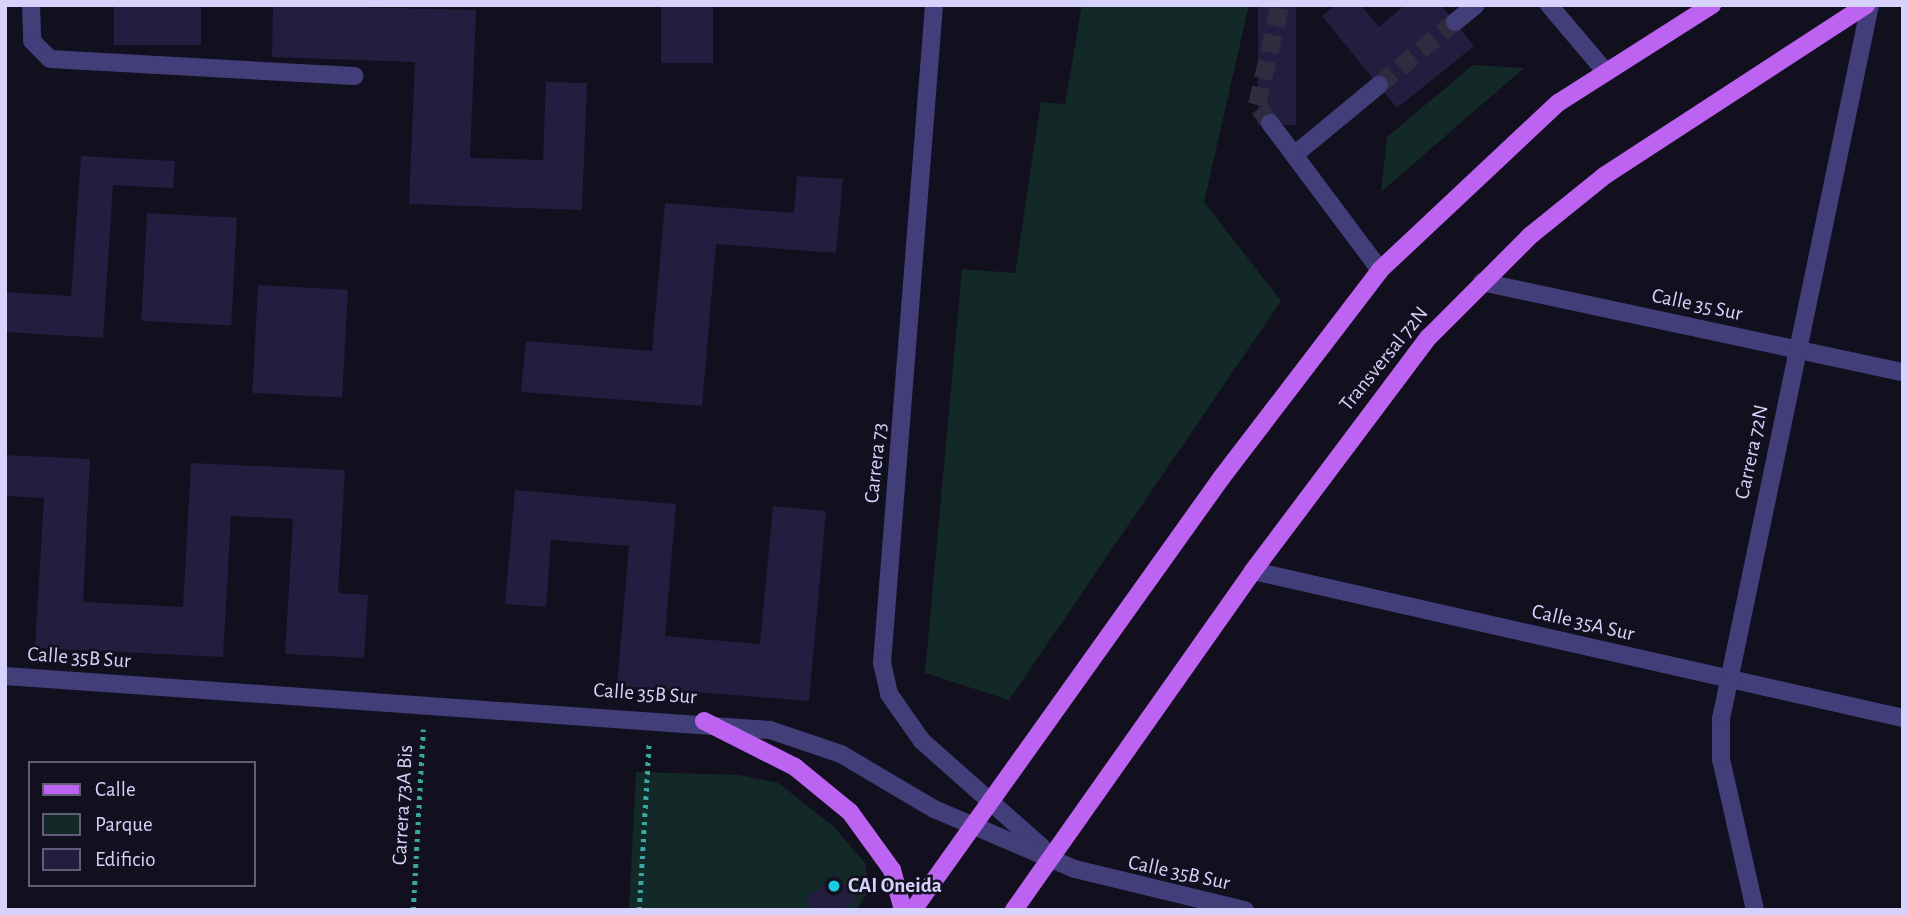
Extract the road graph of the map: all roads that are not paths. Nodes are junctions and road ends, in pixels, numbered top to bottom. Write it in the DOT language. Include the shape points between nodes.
graph roads {
  1 [pos="31,5"];
  2 [pos="934,5"];
  3 [pos="1476,5"];
  4 [pos="1549,5"];
  5 [pos="1712,5"];
  6 [pos="1868,5"];
  7 [pos="1455,22"];
  8 [pos="1605,71"];
  9 [pos="355,76"];
  10 [pos="1379,85"];
  11 [pos="1270,123"];
  12 [pos="1294,155"];
  13 [pos="1380,270"];
  14 [pos="1482,282"];
  15 [pos="1797,349"];
  16 [pos="1903,372"];
  17 [pos="1252,571"];
  18 [pos="5,676"];
  19 [pos="1726,680"];
  20 [pos="1903,718"];
  21 [pos="704,721"];
  22 [pos="990,800"];
  23 [pos="974,825"];
  24 [pos="1052,856"];
  25 [pos="904,910"];
  26 [pos="913,910"];
  27 [pos="1014,910"];
  28 [pos="1245,910"];
  29 [pos="1755,910"];
  1 -- 9 [label="street" via="32,41 50,59"];
  2 -- 22 [label="street, Carrera 73" via="882,663 903,719"];
  3 -- 7 [label="street"];
  4 -- 8 [label="street"];
  5 -- 8 [label="main road"];
  6 -- 14 [label="main road, Transversal 72N" via="1604,176"];
  6 -- 15 [label="street, Carrera 72N"];
  8 -- 13 [label="main road" via="1489,162"];
  10 -- 12 [label="street"];
  11 -- 12 [label="street"];
  12 -- 13 [label="street"];
  13 -- 22 [label="main road"];
  14 -- 15 [label="street, Calle 35 Sur"];
  14 -- 17 [label="main road, Transversal 72N" via="1400,372"];
  15 -- 16 [label="street, Calle 35 Sur"];
  15 -- 19 [label="street, Carrera 72N"];
  17 -- 19 [label="street, Calle 35A Sur"];
  17 -- 24 [label="main road, Transversal 72N"];
  18 -- 21 [label="street, Calle 35B Sur"];
  19 -- 20 [label="street, Calle 35A Sur"];
  19 -- 29 [label="street, Carrera 72N" via="1721,759"];
  21 -- 23 [label="street, Calle 35B Sur" via="805,740"];
  21 -- 25 [label="main road" via="795,767 849,812 892,870"];
  22 -- 23 [label="main road"];
  22 -- 24 [label="street, Carrera 73"];
  23 -- 24 [label="street, Calle 35B Sur"];
  23 -- 26 [label="main road"];
  24 -- 27 [label="main road, Transversal 72N"];
  24 -- 28 [label="street, Calle 35B Sur" via="1111,881"];
}
